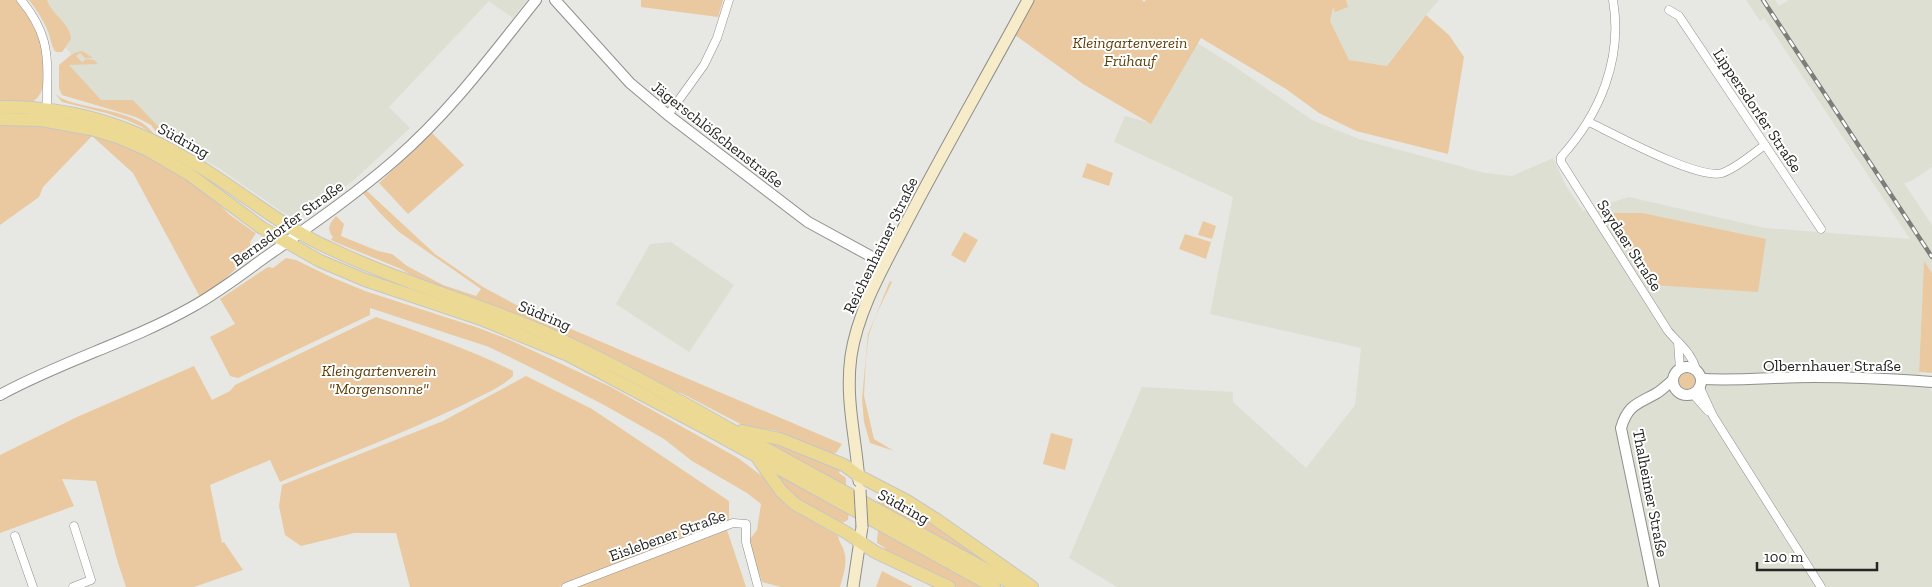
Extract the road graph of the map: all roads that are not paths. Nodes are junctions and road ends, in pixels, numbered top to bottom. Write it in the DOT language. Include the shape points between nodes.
graph roads {
  1 [pos="21,0"];
  2 [pos="536,0"];
  3 [pos="555,0"];
  4 [pos="729,0"];
  5 [pos="1028,0"];
  6 [pos="1613,0"];
  7 [pos="1669,10"];
  8 [pos="0,107"];
  9 [pos="44,114"];
  10 [pos="668,114"];
  11 [pos="0,119"];
  12 [pos="1589,122"];
  13 [pos="1765,145"];
  14 [pos="1821,229"];
  15 [pos="300,233"];
  16 [pos="287,243"];
  17 [pos="885,264"];
  18 [pos="1678,342"];
  19 [pos="1680,369"];
  20 [pos="1696,369"];
  21 [pos="1932,382"];
  22 [pos="1674,384"];
  23 [pos="1699,387"];
  24 [pos="0,395"];
  25 [pos="728,427"];
  26 [pos="754,455"];
  27 [pos="859,476"];
  28 [pos="74,526"];
  29 [pos="15,536"];
  30 [pos="860,542"];
  31 [pos="33,587"];
  32 [pos="73,587"];
  33 [pos="566,587"];
  34 [pos="758,587"];
  35 [pos="853,587"];
  36 [pos="949,587"];
  37 [pos="994,587"];
  38 [pos="1018,587"];
  39 [pos="1032,587"];
  40 [pos="1654,587"];
  41 [pos="1821,587"];
  1 -- 9 [label="street" via="37,21 45,41 48,62"];
  2 -- 15 [label="street, Bernsdorfer Straße" via="475,76 398,158"];
  3 -- 10 [label="street, Jägerschlößchenstraße" via="630,83"];
  4 -- 10 [label="street" via="718,38 704,65"];
  5 -- 17 [label="main road, Reichenhainer Straße"];
  6 -- 12 [label="street" via="1615,45 1606,86"];
  7 -- 13 [label="street, Lippersdorfer Straße" via="1679,16"];
  8 -- 9 [label="main road, Südring"];
  9 -- 11 [label="main road, Südring"];
  9 -- 15 [label="main road, Südring" via="67,111 104,120 155,141"];
  9 -- 16 [label="main road, Südring" via="148,150 189,174"];
  10 -- 17 [label="street, Jägerschlößchenstraße" via="802,218"];
  12 -- 13 [label="street" via="1676,163 1713,174 1732,168"];
  12 -- 18 [label="street, Saydaer Straße" via="1561,157 1561,162"];
  13 -- 14 [label="street, Lippersdorfer Straße"];
  15 -- 16 [label="street, Bernsdorfer Straße"];
  15 -- 25 [label="main road, Südring" via="346,256 547,333"];
  16 -- 24 [label="street, Bernsdorfer Straße" via="216,294 183,312"];
  16 -- 26 [label="main road, Südring" via="338,270 481,319 568,355"];
  17 -- 27 [label="main road, Reichenhainer Straße" via="859,322 851,356 849,403"];
  18 -- 19 [label="street"];
  18 -- 20 [label="street, Saydaer Straße" via="1684,346"];
  19 -- 20 [label="street" via="1688,366"];
  19 -- 22 [label="street" via="1674,376"];
  20 -- 23 [label="street"];
  21 -- 23 [label="street, Olbernhauer Straße" via="1811,377 1731,381"];
  22 -- 23 [label="street" via="1683,394"];
  22 -- 40 [label="street, Thalheimer Straße" via="1636,403 1628,411 1621,428"];
  23 -- 41 [label="street" via="1713,416"];
  25 -- 27 [label="main road" via="780,439 844,465"];
  25 -- 38 [label="main road, Südring"];
  26 -- 30 [label="main road" via="790,500"];
  26 -- 37 [label="main road, Südring"];
  27 -- 30 [label="main road, Reichenhainer Straße, bridge"];
  27 -- 39 [label="main road" via="907,501"];
  28 -- 32 [label="street" via="91,580"];
  29 -- 31 [label="street"];
  30 -- 35 [label="main road, Reichenhainer Straße"];
  30 -- 36 [label="main road"];
  33 -- 34 [label="street, Eislebener Straße" via="733,524 746,524 746,542"];
}
